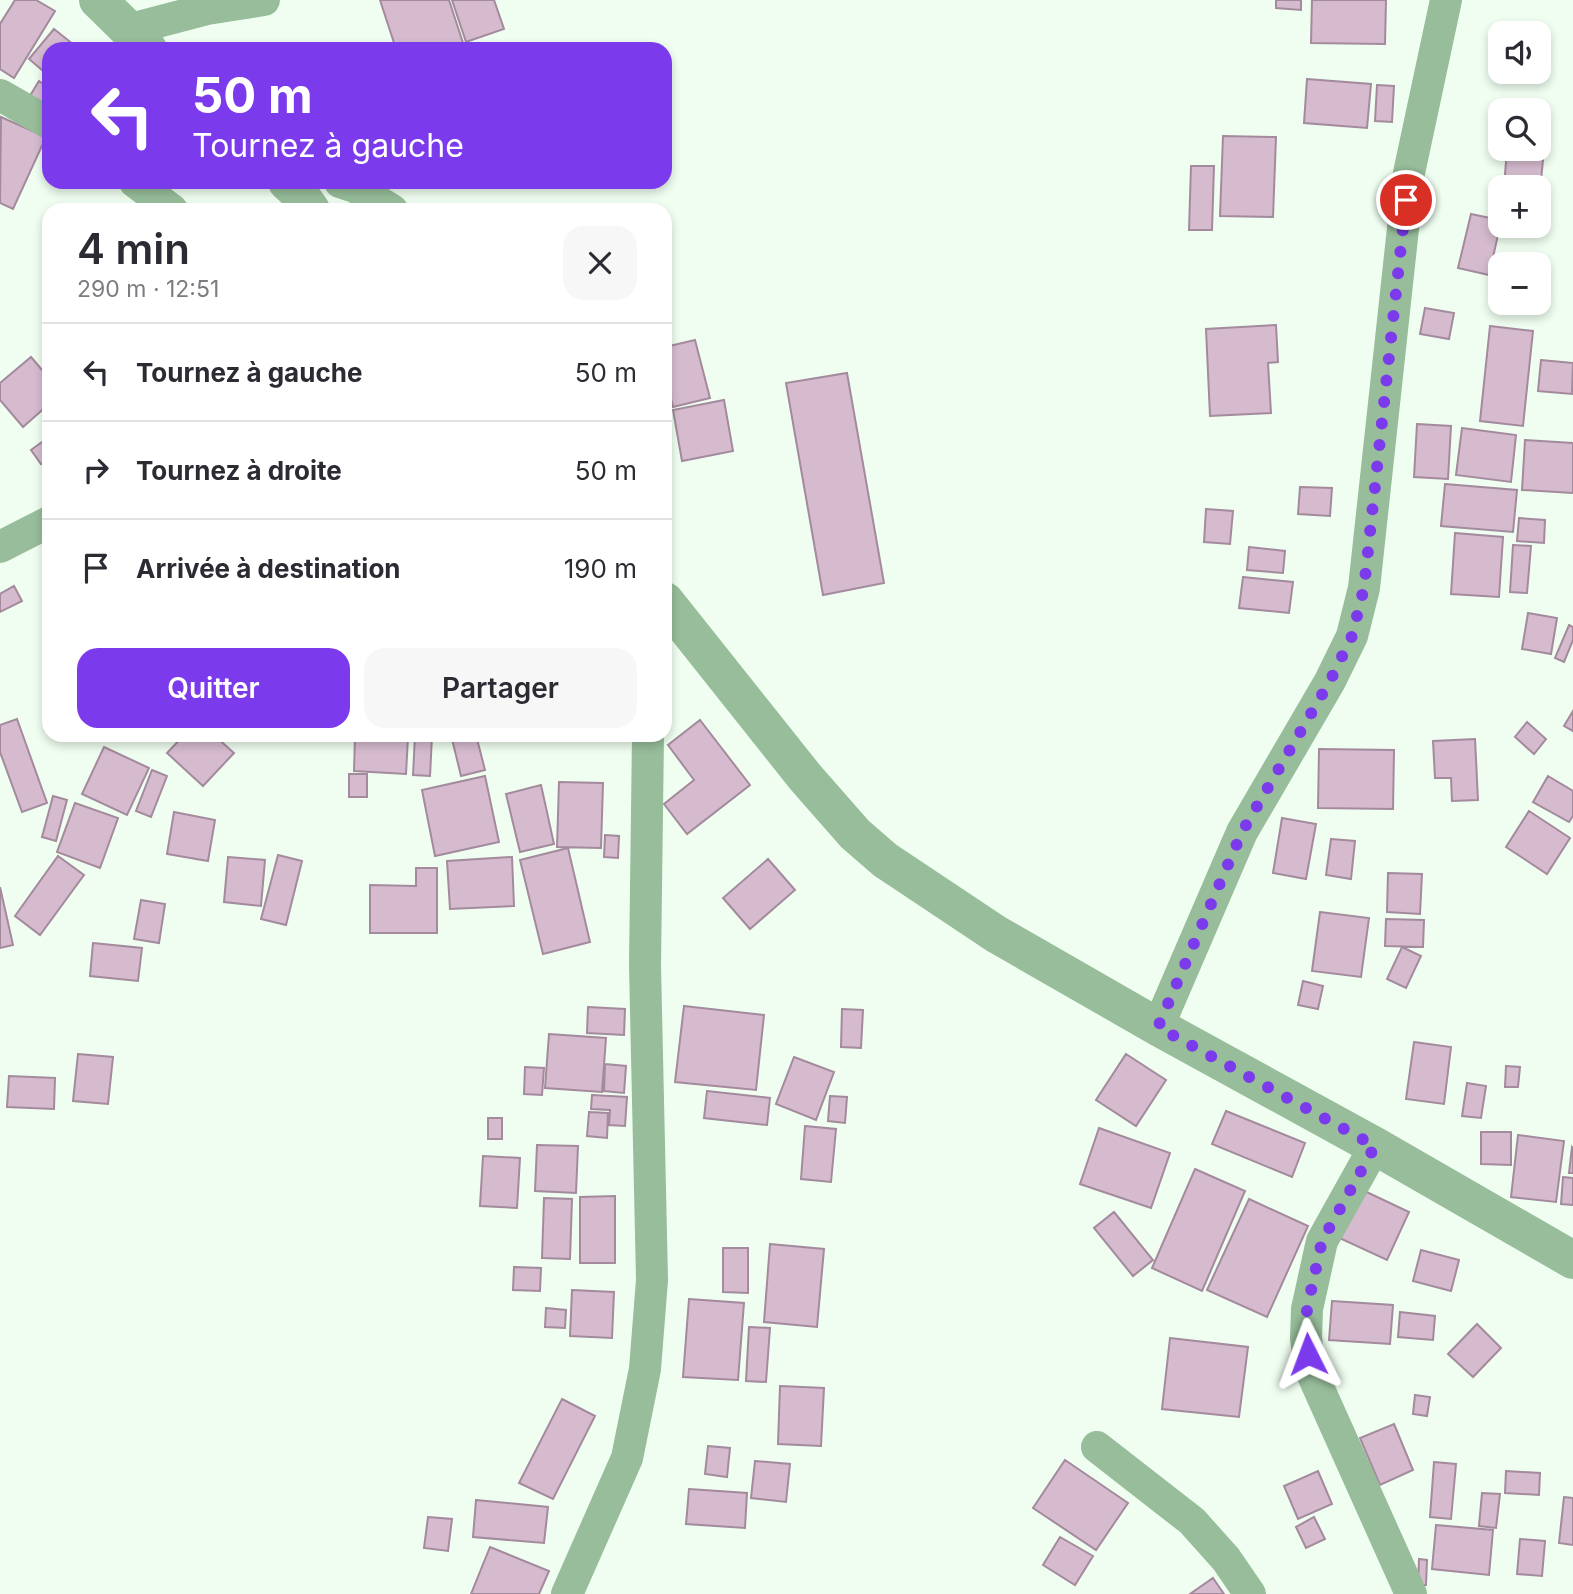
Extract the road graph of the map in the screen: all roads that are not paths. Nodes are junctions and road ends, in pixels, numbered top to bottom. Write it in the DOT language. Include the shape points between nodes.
graph roads {
  1 [pos="98,0"];
  2 [pos="264,0"];
  3 [pos="1446,0"];
  4 [pos="137,39"];
  5 [pos="0,95"];
  6 [pos="42,119"];
  7 [pos="144,189"];
  8 [pos="358,189"];
  9 [pos="163,203"];
  10 [pos="381,203"];
  11 [pos="42,526"];
  12 [pos="0,547"];
  13 [pos="672,610"];
  14 [pos="648,742"];
  15 [pos="1158,1027"];
  16 [pos="1375,1146"];
  17 [pos="1573,1260"];
  18 [pos="1097,1447"];
  19 [pos="567,1594"];
  20 [pos="1250,1594"];
  21 [pos="1411,1594"];
  1 -- 4 [label="street"];
  2 -- 4 [label="street" via="207,9"];
  3 -- 15 [label="street" via="1409,173 1364,588 1352,636 1242,832"];
  5 -- 6 [label="street"];
  7 -- 9 [label="street"];
  8 -- 10 [label="street"];
  11 -- 12 [label="street"];
  13 -- 15 [label="street" via="805,777 855,834 885,860 996,934"];
  14 -- 19 [label="street" via="645,964 652,1280 645,1369 627,1458"];
  15 -- 16 [label="street"];
  16 -- 17 [label="street"];
  16 -- 21 [label="street" via="1322,1241 1307,1309 1306,1338 1310,1369"];
  18 -- 20 [label="street" via="1192,1521"];
}
